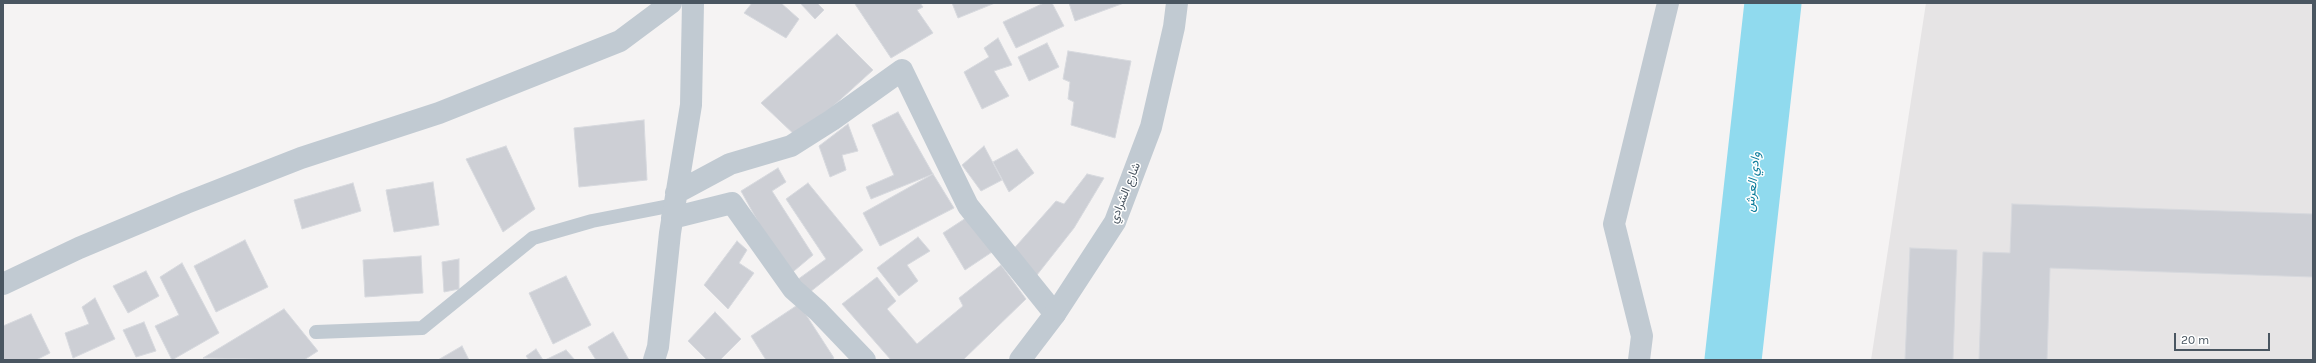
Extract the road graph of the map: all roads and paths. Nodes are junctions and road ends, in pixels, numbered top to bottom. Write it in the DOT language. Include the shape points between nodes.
graph roads {
  1 [pos="671,3"];
  2 [pos="693,3"];
  3 [pos="1177,3"];
  4 [pos="1668,3"];
  5 [pos="674,205"];
  6 [pos="3,284"];
  7 [pos="1055,314"];
  8 [pos="316,332"];
  9 [pos="654,360"];
  10 [pos="865,360"];
  11 [pos="1020,360"];
  12 [pos="1639,360"];
  1 -- 6 [label="street" via="620,41 439,113 301,158 186,203 79,248"];
  2 -- 5 [label="street" via="691,105"];
  3 -- 7 [label="street, شارع الشرادي" via="1151,127 1115,222"];
  4 -- 12 [label="street" via="1614,224 1642,336"];
  5 -- 7 [label="street" via="730,164 791,146 902,70 968,206"];
  5 -- 8 [label="lane" via="592,221 533,238 422,328"];
  5 -- 9 [label="street" via="658,347"];
  5 -- 10 [label="street" via="732,203 793,289"];
  7 -- 11 [label="street, شارع الشرادي"];
}
